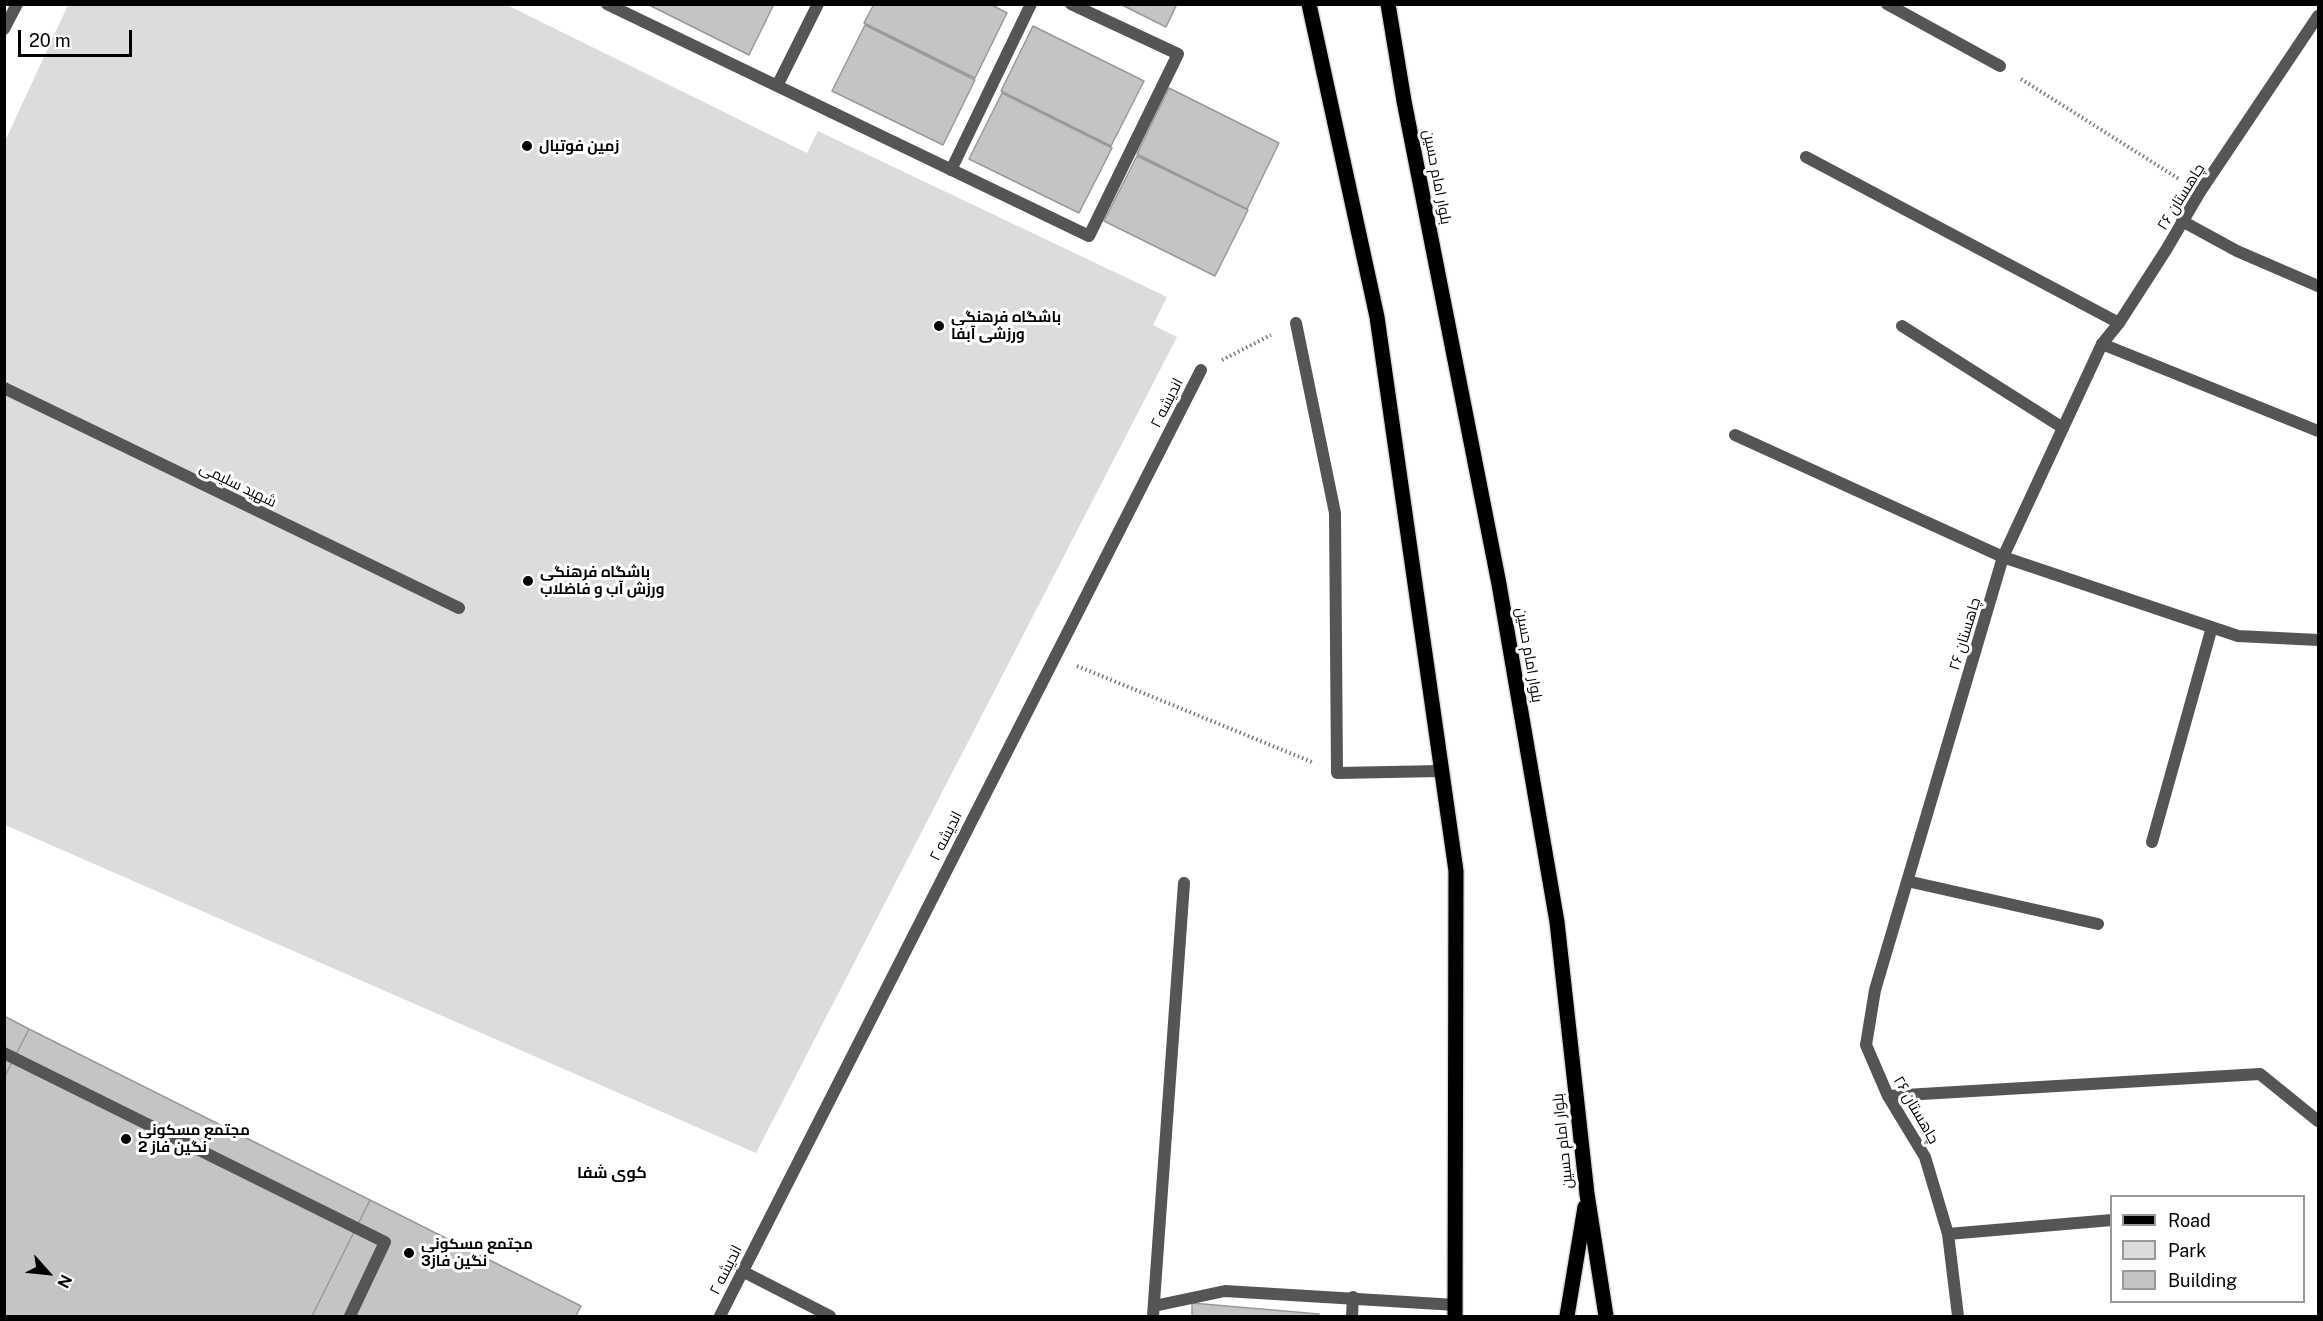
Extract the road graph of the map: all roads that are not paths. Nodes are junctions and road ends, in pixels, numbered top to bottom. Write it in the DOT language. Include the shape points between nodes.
graph roads {
  1 [pos="17,4"];
  2 [pos="607,4"];
  3 [pos="818,4"];
  4 [pos="1031,4"];
  5 [pos="1071,4"];
  6 [pos="1309,4"];
  7 [pos="1388,4"];
  8 [pos="1887,4"];
  9 [pos="624,8"];
  10 [pos="2319,16"];
  11 [pos="4,29"];
  12 [pos="2000,66"];
  13 [pos="777,86"];
  14 [pos="1806,157"];
  15 [pos="951,170"];
  16 [pos="2182,221"];
  17 [pos="2319,286"];
  18 [pos="1296,323"];
  19 [pos="2119,323"];
  20 [pos="1902,326"];
  21 [pos="2102,344"];
  22 [pos="1201,370"];
  23 [pos="4,388"];
  24 [pos="2063,428"];
  25 [pos="2319,431"];
  26 [pos="1735,435"];
  27 [pos="2003,557"];
  28 [pos="459,609"];
  29 [pos="2212,627"];
  30 [pos="2319,640"];
  31 [pos="1441,771"];
  32 [pos="2152,842"];
  33 [pos="1907,881"];
  34 [pos="1184,883"];
  35 [pos="2097,924"];
  36 [pos="4,1053"];
  37 [pos="1888,1095"];
  38 [pos="2319,1121"];
  39 [pos="1587,1194"];
  40 [pos="2110,1220"];
  41 [pos="1948,1234"];
  42 [pos="742,1271"];
  43 [pos="1353,1297"];
  44 [pos="1153,1311"];
  45 [pos="1456,1311"];
  46 [pos="350,1317"];
  47 [pos="720,1317"];
  48 [pos="830,1317"];
  49 [pos="1145,1317"];
  50 [pos="1352,1317"];
  51 [pos="1567,1317"];
  52 [pos="1606,1317"];
  53 [pos="1958,1317"];
  1 -- 11 [label="street"];
  2 -- 9 [label="street"];
  3 -- 13 [label="street"];
  4 -- 15 [label="street"];
  5 -- 15 [label="street" via="1178,54 1089,236"];
  6 -- 31 [label="main road" via="1377,317"];
  7 -- 39 [label="main road, بلوار امام حسین" via="1499,584 1557,922"];
  8 -- 12 [label="street"];
  9 -- 13 [label="street"];
  10 -- 16 [label="street, چاهستان ۲۶"];
  13 -- 15 [label="street"];
  14 -- 19 [label="street"];
  16 -- 17 [label="street" via="2237,251"];
  16 -- 19 [label="street, چاهستان ۲۶"];
  18 -- 31 [label="street" via="1335,513 1337,773"];
  19 -- 21 [label="street, چاهستان ۲۶"];
  20 -- 24 [label="street"];
  21 -- 24 [label="street, چاهستان ۲۶"];
  21 -- 25 [label="street"];
  22 -- 42 [label="street, اندیشه ۲"];
  23 -- 28 [label="street, شهید سلیمی"];
  24 -- 27 [label="street, چاهستان ۲۶"];
  26 -- 27 [label="street"];
  27 -- 29 [label="street"];
  27 -- 33 [label="street, چاهستان ۲۶"];
  29 -- 30 [label="street" via="2238,636"];
  29 -- 32 [label="street"];
  31 -- 45 [label="main road" via="1456,871"];
  33 -- 35 [label="street"];
  33 -- 37 [label="street, چاهستان ۲۶" via="1875,990 1866,1046"];
  34 -- 44 [label="street"];
  36 -- 46 [label="street" via="385,1242"];
  37 -- 38 [label="street" via="2260,1074"];
  37 -- 41 [label="street, چاهستان ۲۶" via="1925,1157"];
  39 -- 51 [label="main road"];
  39 -- 52 [label="main road, بلوار امام حسین"];
  40 -- 41 [label="street"];
  41 -- 53 [label="street, چاهستان ۲۶"];
  42 -- 47 [label="street, اندیشه ۲"];
  42 -- 48 [label="street"];
  43 -- 44 [label="street" via="1225,1291"];
  43 -- 45 [label="street"];
  43 -- 50 [label="street"];
  44 -- 49 [label="street"];
}
